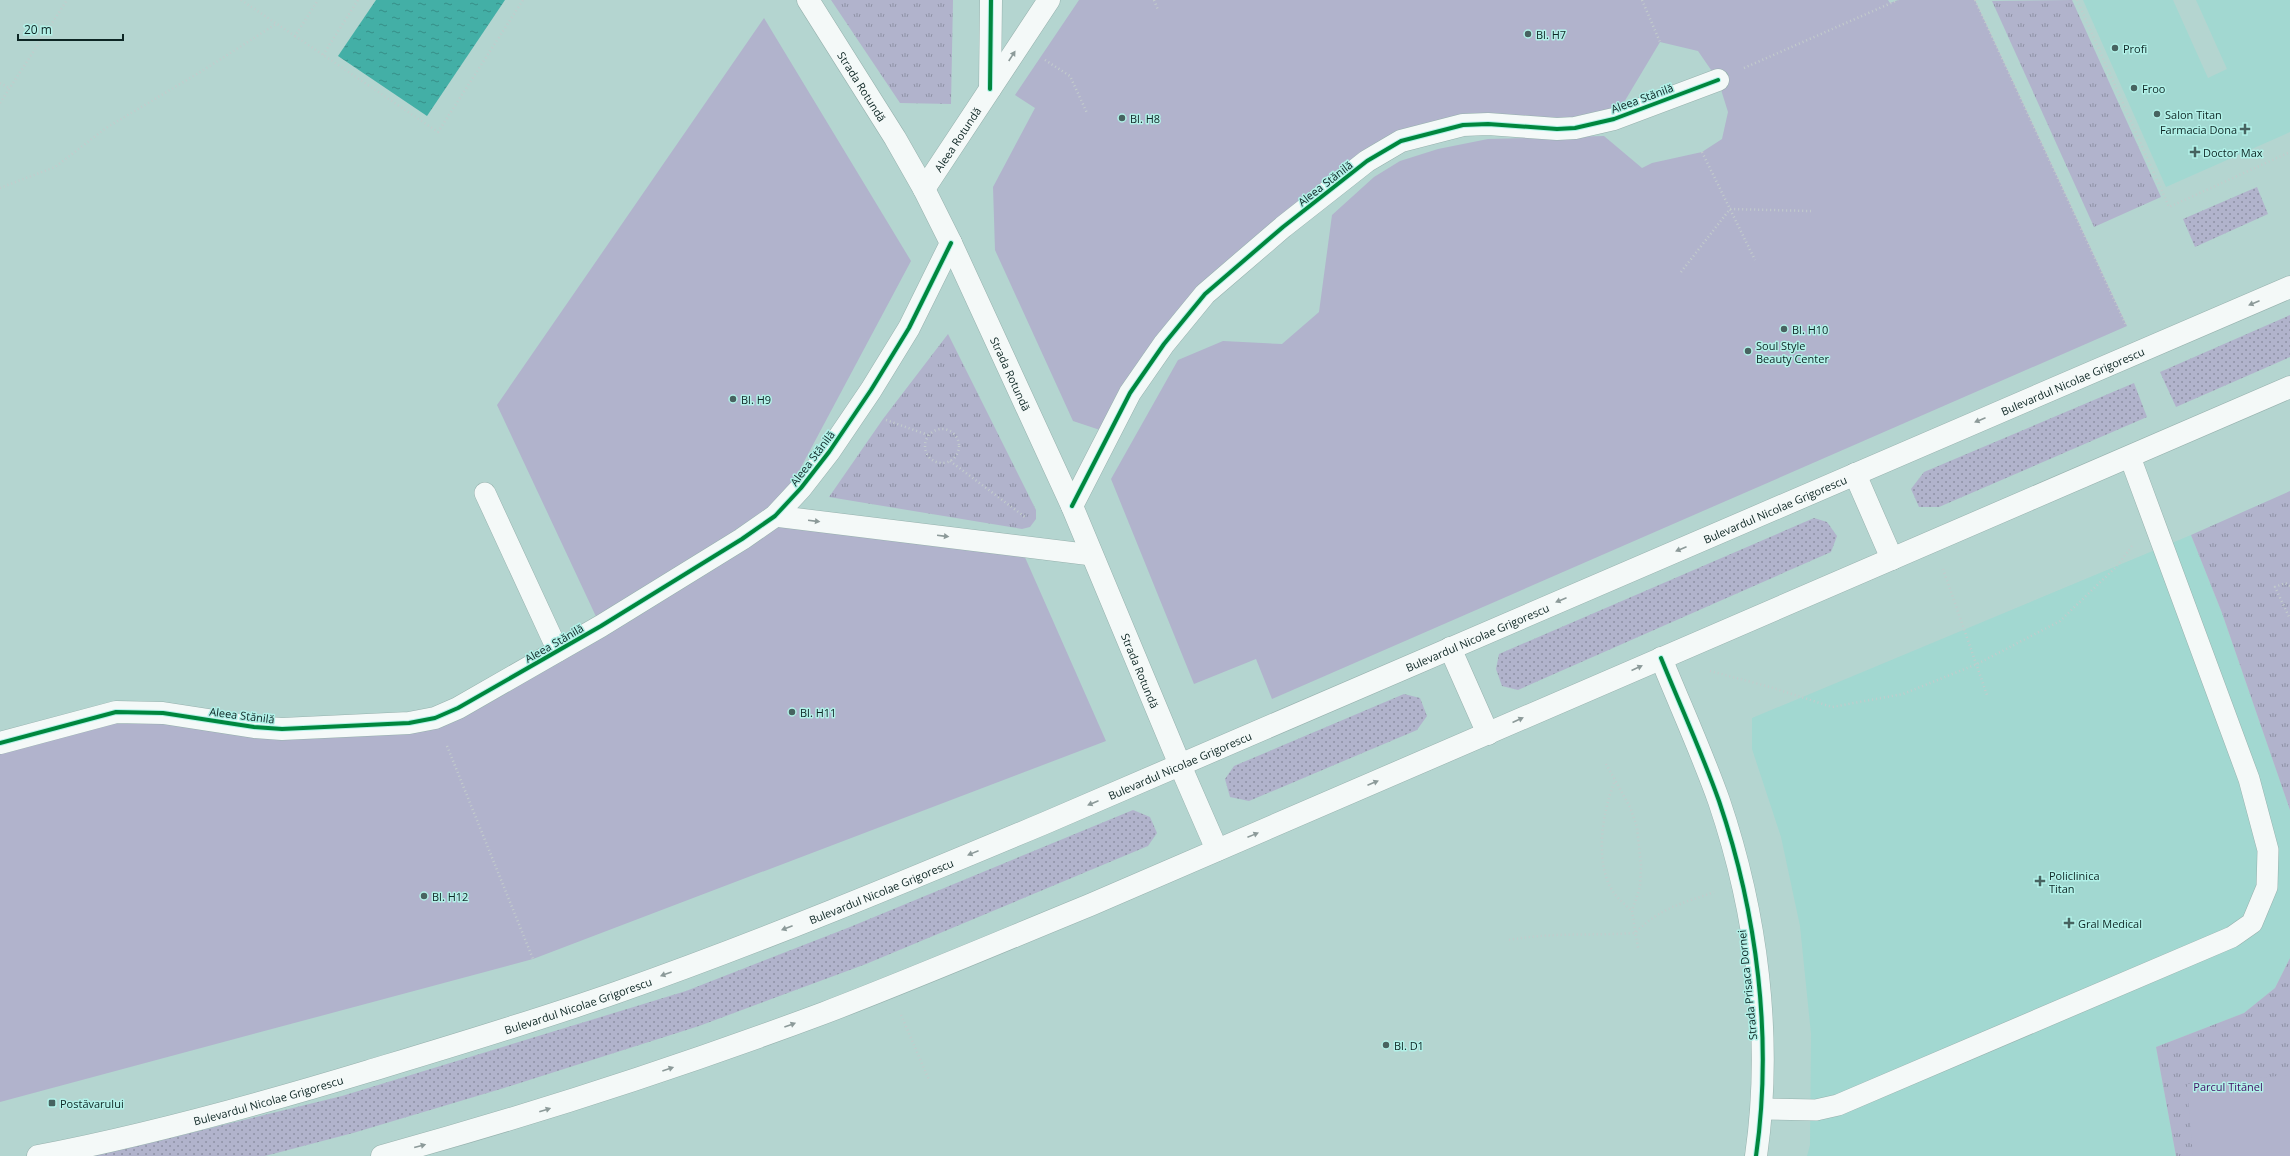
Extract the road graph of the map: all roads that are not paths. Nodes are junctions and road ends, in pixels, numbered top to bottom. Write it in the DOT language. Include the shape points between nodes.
graph roads {
  1 [pos="808,0"];
  2 [pos="991,0"];
  3 [pos="1049,0"];
  4 [pos="1718,80"];
  5 [pos="990,89"];
  6 [pos="924,189"];
  7 [pos="951,243"];
  8 [pos="2290,287"];
  9 [pos="2290,387"];
  10 [pos="2130,457"];
  11 [pos="1855,474"];
  12 [pos="485,493"];
  13 [pos="1072,506"];
  14 [pos="775,516"];
  15 [pos="1092,555"];
  16 [pos="1892,560"];
  17 [pos="1450,648"];
  18 [pos="558,651"];
  19 [pos="1661,658"];
  20 [pos="1488,734"];
  21 [pos="0,743"];
  22 [pos="1180,765"];
  23 [pos="1217,850"];
  24 [pos="1762,1108"];
  25 [pos="38,1156"];
  26 [pos="382,1156"];
  27 [pos="1756,1156"];
  1 -- 6 [label="main road, Strada Rotundă"];
  2 -- 5 [label="main road"];
  5 -- 3 [label="main road, Aleea Rotundă, one-way"];
  4 -- 13 [label="main road, Aleea Stănilă" via="1593,124 1556,129 1488,124 1463,125 1401,141 1367,161 1283,227 1205,294 1164,344 1130,393"];
  5 -- 6 [label="main road, Aleea Rotundă"];
  6 -- 7 [label="main road, Strada Rotundă"];
  7 -- 13 [label="main road, Strada Rotundă"];
  7 -- 14 [label="main road, Aleea Stănilă" via="909,328 857,411 806,482"];
  8 -- 11 [label="main road, Bulevardul Nicolae Grigorescu, one-way"];
  9 -- 10 [label="main road"];
  10 -- 16 [label="main road"];
  10 -- 24 [label="lane" via="2249,779 2268,850 2267,887 2252,923 2232,937 1838,1105 1816,1110"];
  11 -- 16 [label="main road"];
  11 -- 17 [label="main road, Bulevardul Nicolae Grigorescu, one-way"];
  12 -- 18 [label="lane"];
  13 -- 15 [label="main road, Strada Rotundă"];
  14 -- 15 [label="lane, one-way"];
  14 -- 18 [label="main road, Aleea Stănilă" via="742,539"];
  15 -- 22 [label="main road, Strada Rotundă"];
  16 -- 19 [label="main road"];
  17 -- 20 [label="main road"];
  17 -- 22 [label="main road, Bulevardul Nicolae Grigorescu"];
  18 -- 21 [label="main road, Aleea Stănilă" via="458,708 435,718 409,723 282,729 163,713 116,712"];
  20 -- 19 [label="main road, one-way"];
  19 -- 24 [label="main road, Strada Prisaca Dornei" via="1719,800 1742,884 1753,937 1763,1034"];
  23 -- 20 [label="main road, one-way"];
  22 -- 23 [label="main road, Strada Rotundă"];
  22 -- 25 [label="main road, Bulevardul Nicolae Grigorescu, one-way" via="862,899 705,960 528,1023 301,1092 159,1129"];
  26 -- 23 [label="main road, one-way" via="510,1121 735,1045 889,987"];
  24 -- 27 [label="main road, Strada Prisaca Dornei"];
}
